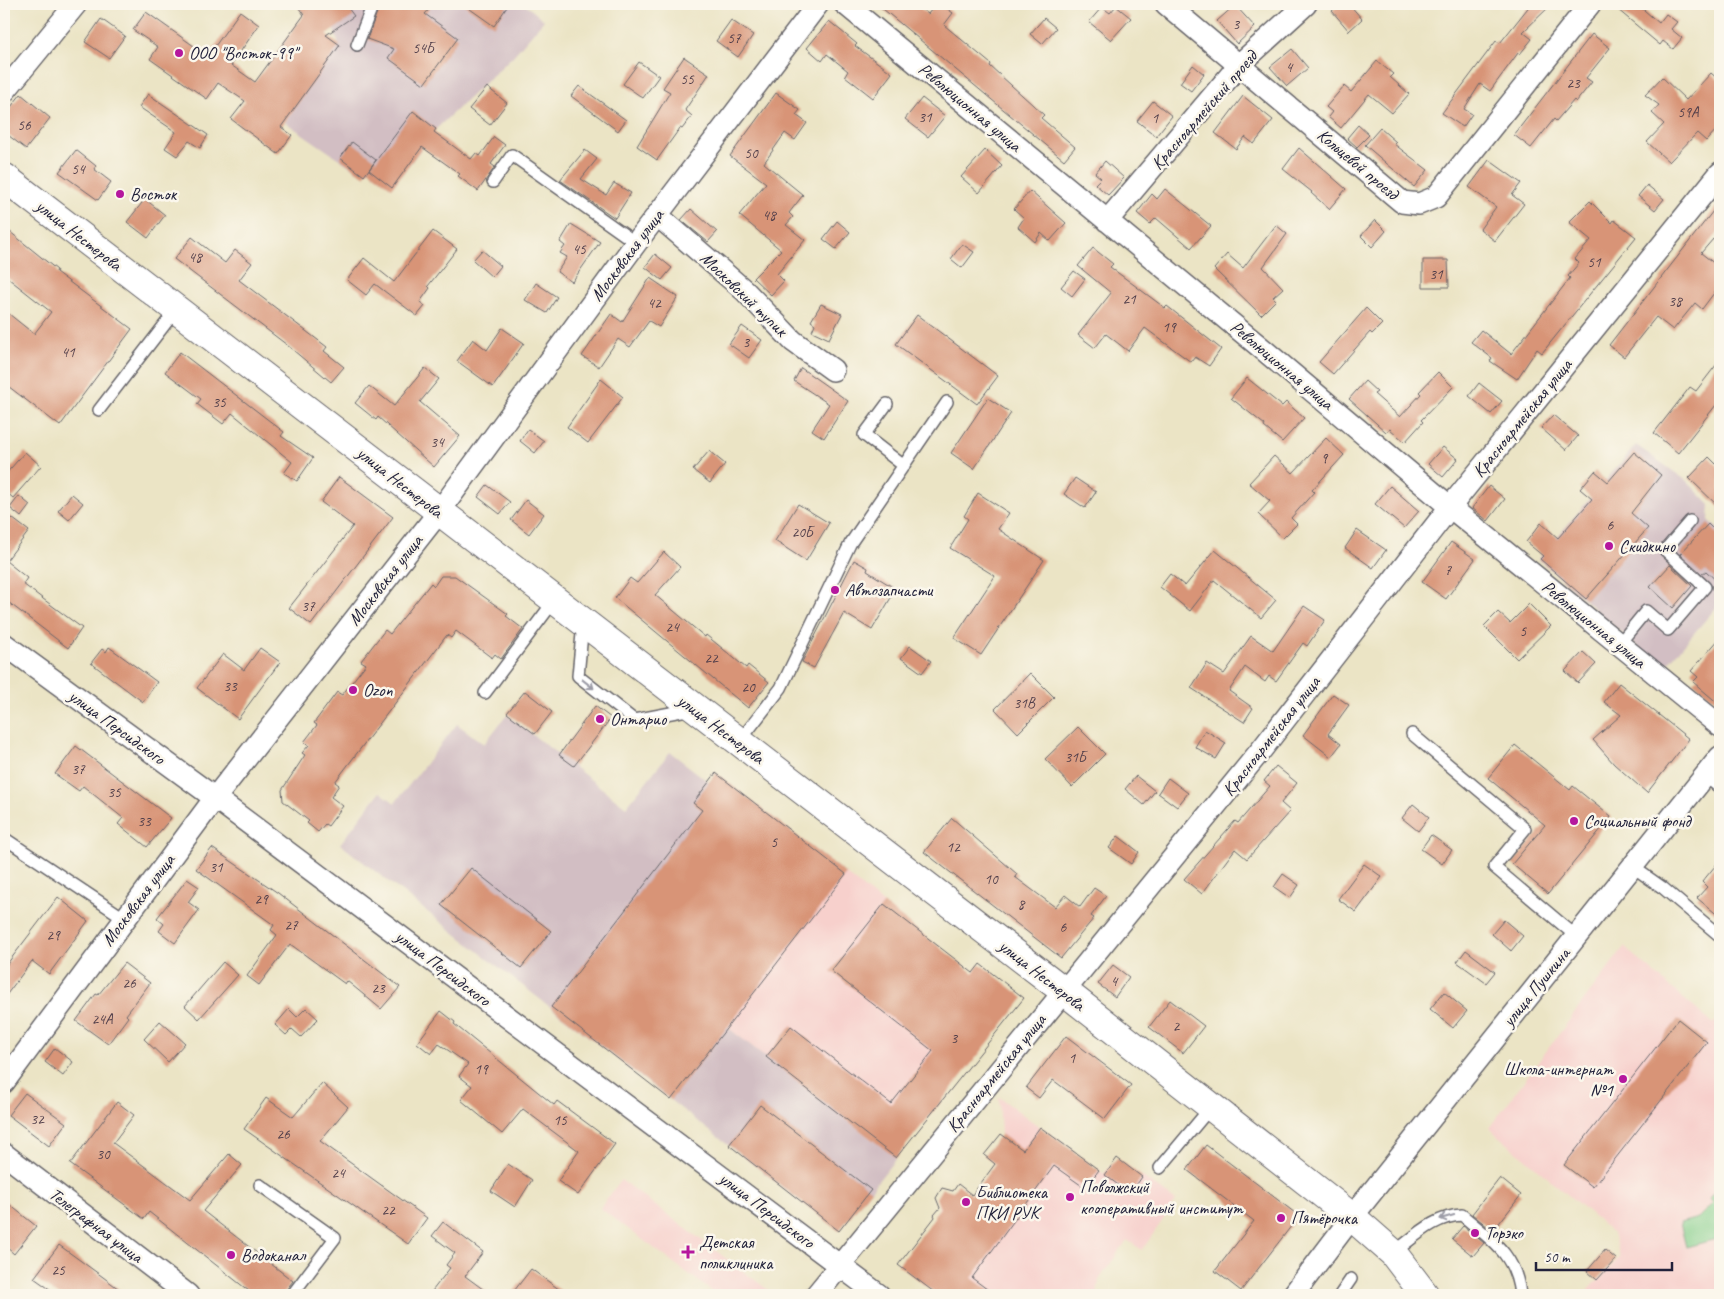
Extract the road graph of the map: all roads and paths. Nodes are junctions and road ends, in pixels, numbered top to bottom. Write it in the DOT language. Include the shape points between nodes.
graph roads {
  1 [pos="76,4"];
  2 [pos="373,4"];
  3 [pos="818,4"];
  4 [pos="845,4"];
  5 [pos="1166,4"];
  6 [pos="1306,4"];
  7 [pos="1590,4"];
  8 [pos="357,45"];
  9 [pos="1240,64"];
  10 [pos="4,92"];
  11 [pos="1720,172"];
  12 [pos="4,177"];
  13 [pos="494,182"];
  14 [pos="657,215"];
  15 [pos="1107,222"];
  16 [pos="636,243"];
  17 [pos="176,310"];
  18 [pos="834,370"];
  19 [pos="947,402"];
  20 [pos="887,404"];
  21 [pos="99,410"];
  22 [pos="904,466"];
  23 [pos="1450,508"];
  24 [pos="439,512"];
  25 [pos="1690,521"];
  26 [pos="554,601"];
  27 [pos="583,623"];
  28 [pos="4,644"];
  29 [pos="1619,644"];
  30 [pos="485,693"];
  31 [pos="694,709"];
  32 [pos="1720,726"];
  33 [pos="1412,734"];
  34 [pos="738,743"];
  35 [pos="1720,757"];
  36 [pos="1713,782"];
  37 [pos="214,798"];
  38 [pos="4,838"];
  39 [pos="1633,867"];
  40 [pos="124,918"];
  41 [pos="1720,936"];
  42 [pos="1576,937"];
  43 [pos="1064,991"];
  44 [pos="4,1082"];
  45 [pos="1211,1107"];
  46 [pos="4,1154"];
  47 [pos="1160,1168"];
  48 [pos="260,1185"];
  49 [pos="1352,1217"];
  50 [pos="1394,1253"];
  51 [pos="840,1264"];
  52 [pos="1351,1280"];
  53 [pos="188,1295"];
  54 [pos="292,1295"];
  55 [pos="816,1295"];
  56 [pos="879,1295"];
  57 [pos="1293,1295"];
  58 [pos="1340,1295"];
  59 [pos="1425,1295"];
  60 [pos="1520,1295"];
  1 -- 10 [label="street"];
  2 -- 8 [label="lane"];
  3 -- 14 [label="street, Московская улица"];
  4 -- 15 [label="street, Революционная улица"];
  5 -- 9 [label="street, Кольцевой проезд"];
  6 -- 9 [label="street, Красноармейский проезд"];
  7 -- 9 [label="street, Кольцевой проезд" via="1436,197 1419,204 1402,202"];
  9 -- 15 [label="street, Красноармейский проезд"];
  11 -- 23 [label="street, Красноармейская улица"];
  12 -- 17 [label="main road, улица Нестерова"];
  13 -- 16 [label="lane" via="512,155"];
  14 -- 16 [label="street, Московская улица"];
  14 -- 18 [label="street, Московский тупик" via="745,292 793,341"];
  15 -- 23 [label="street, Революционная улица" via="1266,351"];
  16 -- 24 [label="street, Московская улица"];
  17 -- 21 [label="lane"];
  17 -- 24 [label="main road, улица Нестерова"];
  19 -- 22 [label="lane"];
  20 -- 22 [label="lane" via="864,435"];
  22 -- 34 [label="lane" via="850,544 782,688"];
  23 -- 29 [label="street, Революционная улица"];
  23 -- 43 [label="street, Красноармейская улица" via="1262,749"];
  24 -- 26 [label="main road, улица Нестерова"];
  24 -- 37 [label="street, Московская улица"];
  25 -- 29 [label="lane" via="1665,550 1705,587 1668,630 1646,611"];
  26 -- 27 [label="main road, улица Нестерова"];
  26 -- 30 [label="lane"];
  27 -- 31 [label="main road, улица Нестерова"];
  27 -- 31 [label="lane, one-way" via="578,676 634,720"];
  28 -- 37 [label="street, улица Персидского"];
  29 -- 32 [label="street, Революционная улица"];
  31 -- 34 [label="main road, улица Нестерова"];
  33 -- 42 [label="lane" via="1524,829 1494,868"];
  34 -- 43 [label="main road, улица Нестерова"];
  35 -- 36 [label="street, улица Пушкина"];
  36 -- 39 [label="street, улица Пушкина"];
  37 -- 40 [label="street, Московская улица"];
  37 -- 51 [label="street, улица Персидского"];
  38 -- 40 [label="lane"];
  39 -- 41 [label="lane"];
  39 -- 42 [label="street, улица Пушкина"];
  40 -- 44 [label="street, Московская улица"];
  42 -- 49 [label="street, улица Пушкина"];
  43 -- 45 [label="main road, улица Нестерова"];
  43 -- 51 [label="street, Красноармейская улица"];
  45 -- 47 [label="lane"];
  45 -- 49 [label="main road, улица Нестерова"];
  46 -- 53 [label="street, Телеграфная улица"];
  48 -- 54 [label="lane" via="335,1238"];
  49 -- 50 [label="main road, улица Нестерова"];
  49 -- 57 [label="street, улица Пушкина"];
  50 -- 59 [label="main road, улица Нестерова"];
  60 -- 50 [label="lane, one-way" via="1519,1283 1505,1252 1462,1215 1435,1221"];
  51 -- 55 [label="street, Красноармейская улица"];
  51 -- 56 [label="street, улица Персидского"];
  52 -- 58 [label="lane"];
}
